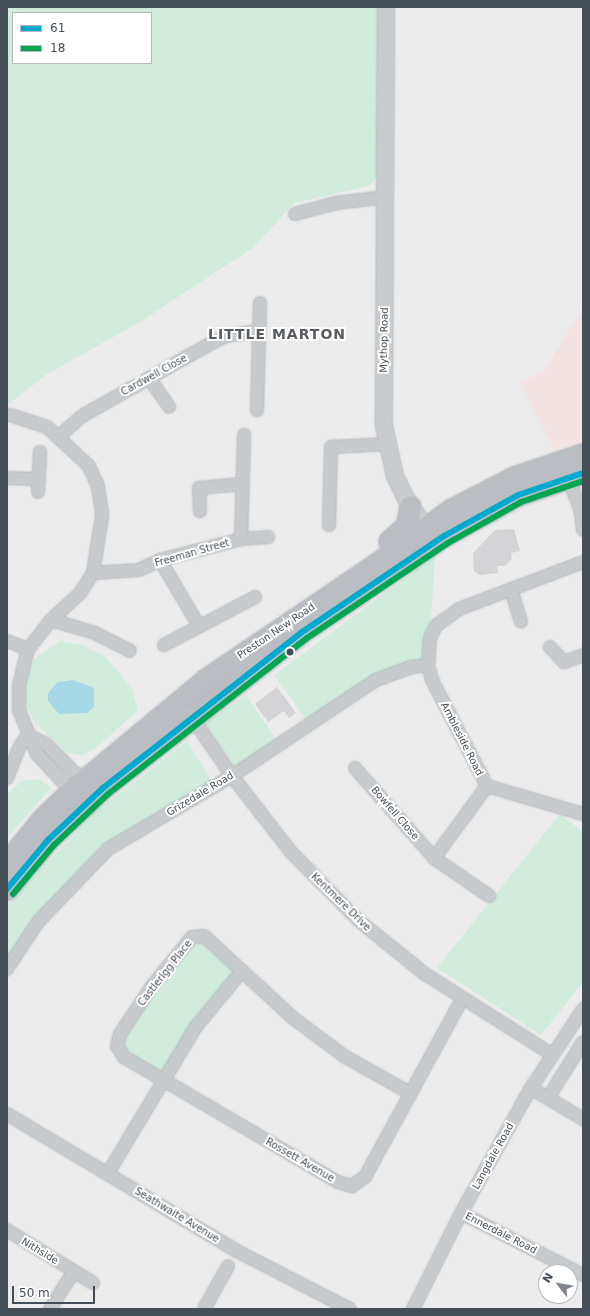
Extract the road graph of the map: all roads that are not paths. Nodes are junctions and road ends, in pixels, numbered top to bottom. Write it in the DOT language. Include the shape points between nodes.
graph roads {
  1 [pos="386,7"];
  2 [pos="387,197"];
  3 [pos="295,214"];
  4 [pos="260,303"];
  5 [pos="258,331"];
  6 [pos="149,378"];
  7 [pos="169,407"];
  8 [pos="257,410"];
  9 [pos="10,415"];
  10 [pos="244,436"];
  11 [pos="58,437"];
  12 [pos="387,444"];
  13 [pos="40,452"];
  14 [pos="583,454"];
  15 [pos="576,475"];
  16 [pos="7,478"];
  17 [pos="39,479"];
  18 [pos="242,484"];
  19 [pos="38,492"];
  20 [pos="410,506"];
  21 [pos="200,510"];
  22 [pos="329,525"];
  23 [pos="583,530"];
  24 [pos="430,534"];
  25 [pos="268,537"];
  26 [pos="241,539"];
  27 [pos="160,560"];
  28 [pos="583,562"];
  29 [pos="93,573"];
  30 [pos="511,589"];
  31 [pos="327,596"];
  32 [pos="255,597"];
  33 [pos="51,620"];
  34 [pos="521,622"];
  35 [pos="199,626"];
  36 [pos="7,641"];
  37 [pos="164,645"];
  38 [pos="550,647"];
  39 [pos="28,649"];
  40 [pos="130,651"];
  41 [pos="583,655"];
  42 [pos="428,665"];
  43 [pos="179,699"];
  44 [pos="192,716"];
  45 [pos="28,735"];
  46 [pos="355,768"];
  47 [pos="232,776"];
  48 [pos="7,778"];
  49 [pos="487,786"];
  50 [pos="78,788"];
  51 [pos="103,788"];
  52 [pos="77,813"];
  53 [pos="583,814"];
  54 [pos="434,858"];
  55 [pos="7,862"];
  56 [pos="7,889"];
  57 [pos="489,896"];
  58 [pos="7,969"];
  59 [pos="242,971"];
  60 [pos="462,999"];
  61 [pos="583,1009"];
  62 [pos="583,1042"];
  63 [pos="551,1054"];
  64 [pos="164,1080"];
  65 [pos="531,1088"];
  66 [pos="408,1092"];
  67 [pos="548,1098"];
  68 [pos="7,1114"];
  69 [pos="583,1119"];
  70 [pos="108,1173"];
  71 [pos="461,1213"];
  72 [pos="7,1230"];
  73 [pos="228,1266"];
  74 [pos="74,1271"];
  75 [pos="583,1275"];
  76 [pos="93,1283"];
  77 [pos="50,1309"];
  78 [pos="204,1309"];
  79 [pos="350,1309"];
  80 [pos="413,1309"];
  1 -- 2 [label="street, Mythop Road"];
  2 -- 3 [label="street" via="336,203"];
  2 -- 12 [label="street, Mythop Road" via="383,408"];
  4 -- 5 [label="street"];
  5 -- 6 [label="street, Cardwell Close" via="226,336"];
  5 -- 8 [label="street"];
  6 -- 7 [label="street"];
  6 -- 11 [label="street, Cardwell Close" via="82,416"];
  9 -- 11 [label="street" via="47,427"];
  10 -- 18 [label="street"];
  11 -- 29 [label="street" via="89,466 98,486 102,516"];
  12 -- 20 [label="street, Mythop Road" via="395,476"];
  12 -- 22 [label="street" via="331,447"];
  13 -- 17 [label="street"];
  14 -- 24 [label="highway, Preston New Road" via="514,477"];
  15 -- 23 [label="street"];
  15 -- 24 [label="highway, Preston New Road" via="518,496"];
  16 -- 17 [label="street"];
  17 -- 19 [label="street"];
  18 -- 21 [label="street" via="199,488"];
  18 -- 26 [label="street"];
  20 -- 24 [label="street, Mythop Road"];
  20 -- 31 [label="highway" via="409,519 402,531 336,579"];
  24 -- 31 [label="highway, Preston New Road" via="392,553"];
  24 -- 44 [label="highway, Preston New Road"];
  25 -- 26 [label="street, Freeman Street"];
  26 -- 27 [label="street, Freeman Street"];
  27 -- 29 [label="street, Freeman Street" via="139,570"];
  27 -- 35 [label="street"];
  28 -- 30 [label="street"];
  29 -- 33 [label="street" via="80,593"];
  30 -- 34 [label="street"];
  30 -- 42 [label="street" via="459,609 436,626 430,638"];
  31 -- 43 [label="highway, Preston New Road"];
  32 -- 35 [label="street"];
  33 -- 39 [label="street"];
  33 -- 40 [label="street" via="95,633"];
  35 -- 37 [label="street"];
  36 -- 39 [label="street"];
  38 -- 41 [label="street" via="564,662"];
  39 -- 45 [label="street" via="18,698 19,710"];
  42 -- 47 [label="street, Grizedale Road" via="412,667 376,680"];
  42 -- 49 [label="street, Ambleside Road" via="432,680"];
  43 -- 44 [label="street, Kentmere Drive"];
  43 -- 50 [label="highway, Preston New Road"];
  44 -- 47 [label="street, Kentmere Drive"];
  44 -- 51 [label="highway, Preston New Road"];
  45 -- 48 [label="street" via="20,746"];
  45 -- 50 [label="street" via="46,744"];
  46 -- 54 [label="street, Bowfell Close"];
  47 -- 58 [label="street, Grizedale Road" via="108,849 38,922"];
  47 -- 60 [label="street, Kentmere Drive" via="291,852 358,920"];
  49 -- 53 [label="street, Ambleside Road"];
  49 -- 54 [label="street"];
  50 -- 51 [label="highway"];
  50 -- 52 [label="highway"];
  50 -- 55 [label="highway, Preston New Road" via="42,819"];
  51 -- 52 [label="highway, Preston New Road"];
  52 -- 56 [label="highway, Preston New Road" via="28,861"];
  54 -- 57 [label="street, Bowfell Close"];
  59 -- 64 [label="street" via="195,1028"];
  59 -- 64 [label="street, Castlerigg Place" via="204,936 192,937 152,986 120,1034 117,1046 124,1057"];
  59 -- 66 [label="street, Castlerigg Place" via="293,1018 344,1056"];
  60 -- 63 [label="street, Kentmere Drive"];
  60 -- 66 [label="street, Rossett Avenue"];
  61 -- 63 [label="street, Langdale Road"];
  62 -- 67 [label="street"];
  63 -- 65 [label="street, Langdale Road"];
  64 -- 66 [label="street, Rossett Avenue" via="338,1182 352,1186 365,1177"];
  64 -- 70 [label="street"];
  65 -- 67 [label="street"];
  65 -- 71 [label="street, Langdale Road"];
  67 -- 69 [label="street"];
  68 -- 70 [label="street, Seathwaite Avenue"];
  70 -- 79 [label="street, Seathwaite Avenue" via="237,1251"];
  71 -- 75 [label="street, Ennerdale Road"];
  71 -- 80 [label="street, Langdale Road"];
  72 -- 74 [label="street, Nithside"];
  73 -- 78 [label="street"];
  74 -- 76 [label="street, Nithside"];
  74 -- 77 [label="street"];
}
